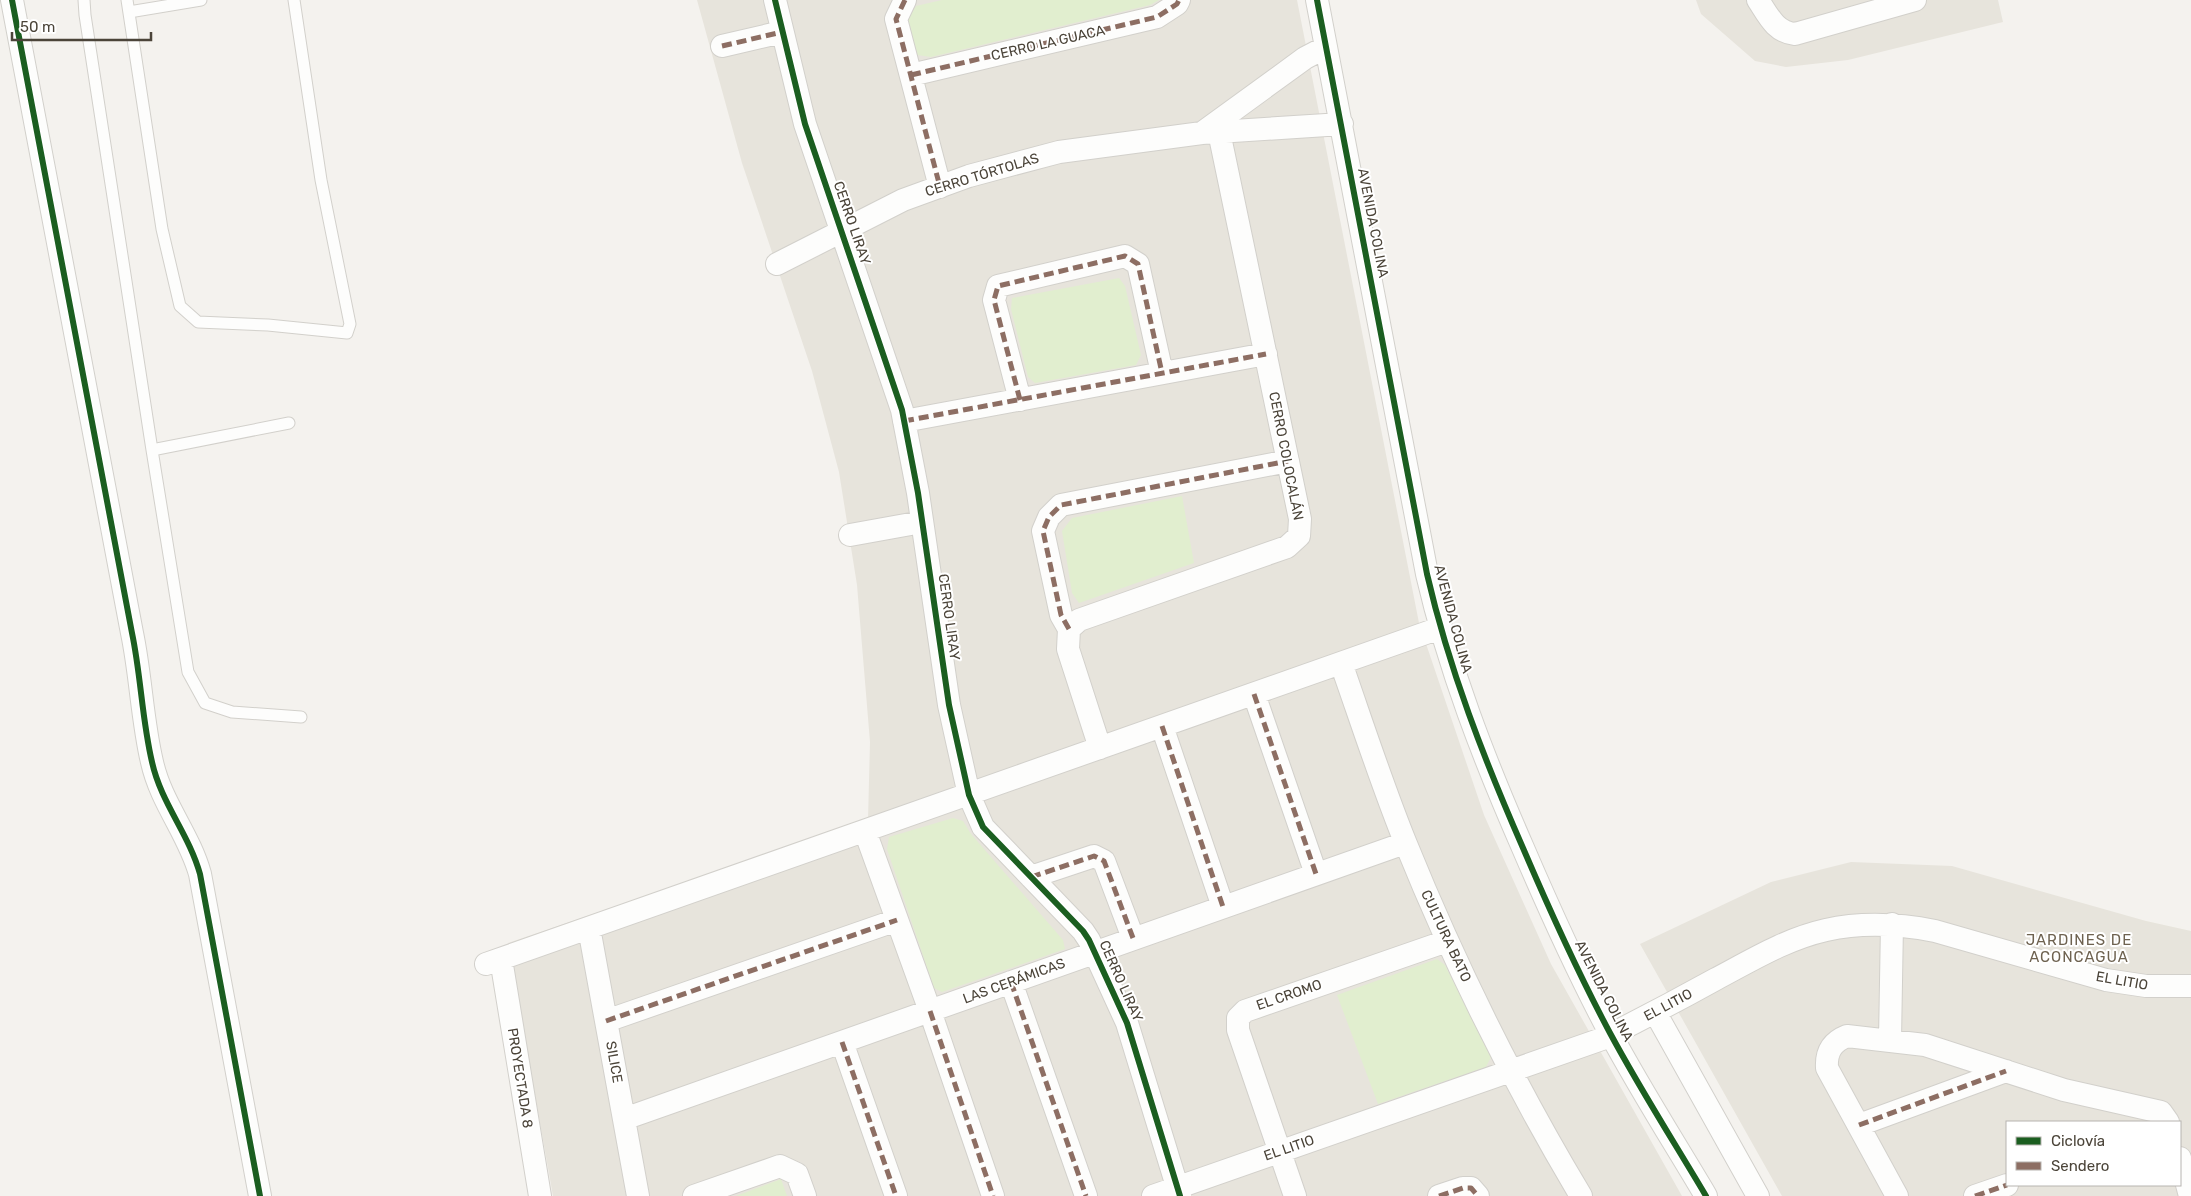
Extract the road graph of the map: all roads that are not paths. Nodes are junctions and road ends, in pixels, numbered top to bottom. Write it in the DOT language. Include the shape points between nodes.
graph roads {
  1 [pos="12,0"];
  2 [pos="84,0"];
  3 [pos="127,0"];
  4 [pos="201,0"];
  5 [pos="294,0"];
  6 [pos="775,0"];
  7 [pos="905,0"];
  8 [pos="1179,0"];
  9 [pos="1317,0"];
  10 [pos="1758,0"];
  11 [pos="1915,0"];
  12 [pos="129,12"];
  13 [pos="782,32"];
  14 [pos="722,46"];
  15 [pos="1326,47"];
  16 [pos="911,75"];
  17 [pos="1342,124"];
  18 [pos="1210,133"];
  19 [pos="940,187"];
  20 [pos="842,230"];
  21 [pos="777,264"];
  22 [pos="1266,354"];
  23 [pos="1162,373"];
  24 [pos="1020,400"];
  25 [pos="904,421"];
  26 [pos="289,423"];
  27 [pos="152,450"];
  28 [pos="1288,461"];
  29 [pos="922,522"];
  30 [pos="850,536"];
  31 [pos="1440,628"];
  32 [pos="1069,629"];
  33 [pos="1341,663"];
  34 [pos="1254,694"];
  35 [pos="301,716"];
  36 [pos="1162,726"];
  37 [pos="1100,748"];
  38 [pos="970,794"];
  39 [pos="864,832"];
  40 [pos="1405,842"];
  41 [pos="1316,874"];
  42 [pos="1031,877"];
  43 [pos="1223,907"];
  44 [pos="897,920"];
  45 [pos="1892,924"];
  46 [pos="589,928"];
  47 [pos="1133,938"];
  48 [pos="1447,941"];
  49 [pos="1095,952"];
  50 [pos="1011,982"];
  51 [pos="2191,986"];
  52 [pos="930,1011"];
  53 [pos="1655,1012"];
  54 [pos="606,1021"];
  55 [pos="1611,1034"];
  56 [pos="1890,1040"];
  57 [pos="842,1042"];
  58 [pos="1511,1070"];
  59 [pos="2006,1071"];
  60 [pos="624,1119"];
  61 [pos="2167,1121"];
  62 [pos="1859,1125"];
  63 [pos="1280,1151"];
  64 [pos="2181,1162"];
  65 [pos="2006,1185"];
  66 [pos="1179,1192"];
  67 [pos="260,1196"];
  68 [pos="540,1196"];
  69 [pos="638,1196"];
  70 [pos="694,1196"];
  71 [pos="805,1196"];
  72 [pos="896,1196"];
  73 [pos="994,1196"];
  74 [pos="1086,1196"];
  75 [pos="1153,1196"];
  76 [pos="1295,1196"];
  77 [pos="1439,1196"];
  78 [pos="1478,1196"];
  79 [pos="1581,1196"];
  80 [pos="1706,1196"];
  81 [pos="1758,1196"];
  82 [pos="1897,1196"];
  83 [pos="1975,1196"];
  84 [pos="2190,1196"];
  1 -- 67 [label="street" via="134,644 152,761 163,797 191,846 200,874"];
  2 -- 27 [label="lane"];
  3 -- 12 [label="lane"];
  4 -- 12 [label="lane"];
  5 -- 12 [label="lane" via="321,180 350,324 347,333 198,322 180,306 162,229"];
  6 -- 13 [label="street, CERRO LIRAY"];
  7 -- 16 [label="street" via="896,19"];
  8 -- 16 [label="street, CERRO LA GUACA" via="1157,17"];
  9 -- 15 [label="street, AVENIDA COLINA"];
  10 -- 11 [label="street" via="1775,25 1795,34"];
  13 -- 14 [label="street"];
  13 -- 20 [label="street, CERRO LIRAY" via="805,124"];
  15 -- 17 [label="street, AVENIDA COLINA"];
  15 -- 18 [label="street, CERRO TÓRTOLAS" via="1305,58"];
  16 -- 19 [label="street"];
  17 -- 18 [label="street, CERRO TÓRTOLAS"];
  17 -- 31 [label="street, AVENIDA COLINA"];
  18 -- 19 [label="street, CERRO TÓRTOLAS" via="1059,152"];
  18 -- 22 [label="street, CERRO COLOCALÁN"];
  19 -- 20 [label="street, CERRO TÓRTOLAS" via="903,200"];
  20 -- 21 [label="street, CERRO TÓRTOLAS"];
  20 -- 25 [label="street, CERRO LIRAY"];
  22 -- 23 [label="street"];
  22 -- 28 [label="street, CERRO COLOCALÁN"];
  23 -- 24 [label="street"];
  23 -- 24 [label="street" via="1138,264 1126,256 998,286 994,300"];
  24 -- 25 [label="street"];
  25 -- 29 [label="street, CERRO LIRAY"];
  26 -- 27 [label="lane"];
  27 -- 35 [label="lane" via="188,672 205,703 232,712"];
  28 -- 32 [label="street, CERRO COLOCALÁN" via="1300,519 1299,536 1287,546 1080,620"];
  28 -- 32 [label="street" via="1061,505 1049,517 1043,531 1061,615"];
  29 -- 30 [label="street"];
  29 -- 38 [label="street, CERRO LIRAY" via="949,706"];
  31 -- 33 [label="street"];
  31 -- 55 [label="street, AVENIDA COLINA" via="1507,812"];
  32 -- 37 [label="street" via="1068,649"];
  33 -- 34 [label="street"];
  33 -- 40 [label="street, CULTURA BATO"];
  34 -- 36 [label="street"];
  34 -- 41 [label="street"];
  36 -- 37 [label="street"];
  36 -- 43 [label="street"];
  37 -- 38 [label="street"];
  38 -- 39 [label="street"];
  38 -- 42 [label="street, CERRO LIRAY" via="983,827"];
  39 -- 44 [label="street"];
  39 -- 46 [label="street"];
  40 -- 41 [label="street, LAS CERÁMICAS"];
  40 -- 48 [label="street, CULTURA BATO"];
  41 -- 43 [label="street, LAS CERÁMICAS"];
  42 -- 47 [label="street" via="1094,856 1104,860"];
  42 -- 49 [label="street, CERRO LIRAY" via="1083,931"];
  43 -- 47 [label="street, LAS CERÁMICAS"];
  44 -- 52 [label="street"];
  44 -- 54 [label="street"];
  45 -- 51 [label="street, EL LITIO" via="1935,931 2106,980 2146,986"];
  45 -- 53 [label="street, EL LITIO" via="1848,926 1788,942"];
  45 -- 56 [label="street"];
  46 -- 54 [label="street, SILICE"];
  46 -- 68 [label="street, PROYECTADA 8" via="494,962"];
  47 -- 49 [label="street, LAS CERÁMICAS"];
  48 -- 58 [label="street, CULTURA BATO"];
  48 -- 63 [label="street, EL CROMO" via="1245,1011 1238,1018 1238,1030"];
  49 -- 50 [label="street, LAS CERÁMICAS"];
  49 -- 66 [label="street, CERRO LIRAY" via="1133,1039"];
  50 -- 52 [label="street, LAS CERÁMICAS"];
  50 -- 74 [label="street"];
  52 -- 57 [label="street, LAS CERÁMICAS"];
  52 -- 73 [label="street"];
  53 -- 55 [label="street, EL LITIO"];
  53 -- 81 [label="street"];
  54 -- 60 [label="street, SILICE"];
  55 -- 58 [label="street, EL LITIO"];
  55 -- 80 [label="street, AVENIDA COLINA"];
  56 -- 59 [label="street" via="1925,1045"];
  56 -- 62 [label="street" via="1847,1036 1833,1044 1827,1055 1827,1068"];
  57 -- 60 [label="street, LAS CERÁMICAS"];
  57 -- 72 [label="street"];
  58 -- 63 [label="street, EL LITIO"];
  58 -- 79 [label="street, CULTURA BATO"];
  59 -- 61 [label="street" via="2064,1090 2161,1112"];
  59 -- 62 [label="street"];
  60 -- 69 [label="street, SILICE"];
  62 -- 82 [label="street"];
  63 -- 66 [label="street, EL LITIO"];
  63 -- 76 [label="street"];
  64 -- 84 [label="street"];
  65 -- 83 [label="street"];
  66 -- 75 [label="street, EL LITIO"];
  70 -- 71 [label="street" via="780,1166 797,1174"];
  77 -- 78 [label="street" via="1463,1188 1471,1188"];
}
